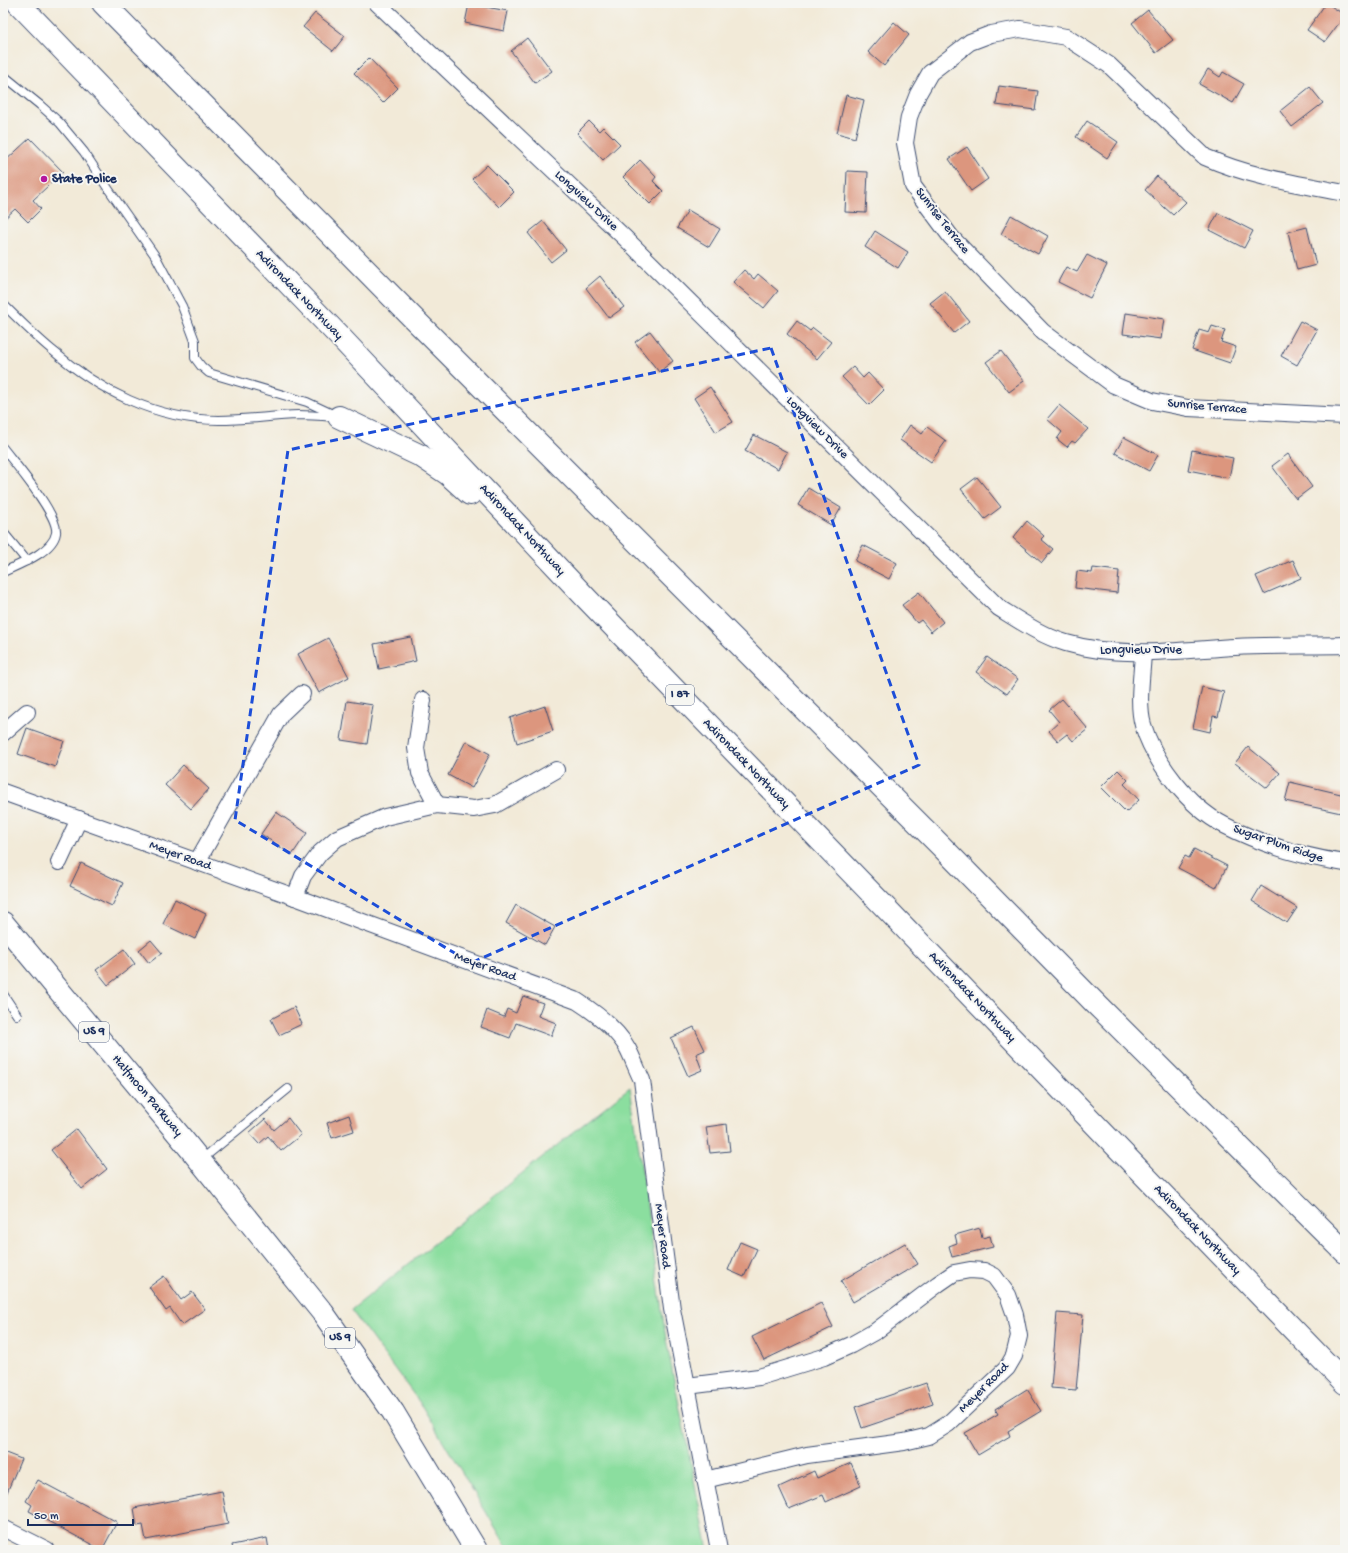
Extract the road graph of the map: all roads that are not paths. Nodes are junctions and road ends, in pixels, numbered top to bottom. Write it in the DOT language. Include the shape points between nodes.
graph roads {
  1 [pos="18,3"];
  2 [pos="103,3"];
  3 [pos="377,3"];
  4 [pos="3,75"];
  5 [pos="1345,193"];
  6 [pos="3,304"];
  7 [pos="1345,416"];
  8 [pos="339,417"];
  9 [pos="3,448"];
  10 [pos="3,532"];
  11 [pos="27,561"];
  12 [pos="3,572"];
  13 [pos="587,599"];
  14 [pos="1345,645"];
  15 [pos="1143,652"];
  16 [pos="302,694"];
  17 [pos="423,700"];
  18 [pos="27,712"];
  19 [pos="3,733"];
  20 [pos="556,770"];
  21 [pos="3,792"];
  22 [pos="437,805"];
  23 [pos="78,819"];
  24 [pos="60,862"];
  25 [pos="197,862"];
  26 [pos="1345,863"];
  27 [pos="295,897"];
  28 [pos="3,923"];
  29 [pos="3,994"];
  30 [pos="17,1015"];
  31 [pos="288,1089"];
  32 [pos="200,1161"];
  33 [pos="1345,1252"];
  34 [pos="1345,1383"];
  35 [pos="687,1386"];
  36 [pos="705,1480"];
  37 [pos="3,1528"];
  38 [pos="47,1550"];
  39 [pos="476,1550"];
  40 [pos="719,1550"];
  1 -- 13 [label="main road, Adirondack Northway / I 87"];
  2 -- 33 [label="main road" via="416,321"];
  3 -- 15 [label="street, Longview Drive" via="625,238 999,608 1030,627 1065,643 1094,650"];
  4 -- 8 [label="lane" via="60,123 84,152 156,257 182,306 195,341 195,358 201,366 209,373 307,402"];
  5 -- 7 [label="street, Sunrise Terrace" via="1260,176 1224,166 1205,157 1109,65 1066,37 1020,29 992,34 970,42 930,73 909,117 905,143 914,186 951,236 1043,332 1114,385 1152,401 1188,408"];
  6 -- 8 [label="lane" via="82,374 146,407 180,416 218,420 299,415"];
  8 -- 13 [label="main road" via="421,456 448,474"];
  9 -- 11 [label="lane" via="55,522 56,534 50,544"];
  10 -- 11 [label="lane"];
  11 -- 12 [label="lane"];
  13 -- 34 [label="main road, Adirondack Northway / I 87"];
  14 -- 15 [label="street, Longview Drive" via="1252,646"];
  15 -- 26 [label="street, Sugar Plum Ridge" via="1140,710 1143,726 1157,757 1173,780 1200,808 1222,824 1285,849 1320,860"];
  16 -- 25 [label="street" via="281,714 267,735"];
  17 -- 22 [label="street" via="416,748 420,773"];
  18 -- 19 [label="street"];
  20 -- 22 [label="street" via="495,805 474,809"];
  21 -- 23 [label="street, Meyer Road"];
  22 -- 27 [label="street" via="385,817 337,838 320,853 303,876"];
  23 -- 24 [label="street"];
  23 -- 25 [label="street, Meyer Road"];
  25 -- 27 [label="street, Meyer Road"];
  27 -- 35 [label="street, Meyer Road" via="577,1001 593,1011 619,1036 628,1048 642,1080 672,1309"];
  28 -- 32 [label="main road, Halfmoon Parkway / US 9"];
  29 -- 30 [label="lane"];
  31 -- 32 [label="lane"];
  32 -- 39 [label="main road, US 9" via="327,1319 392,1412"];
  35 -- 36 [label="street, Meyer Road"];
  35 -- 36 [label="street, Meyer Road" via="759,1378 824,1357 876,1331 954,1273 984,1271 994,1276 1008,1295 1016,1315 1019,1336 1014,1356 1007,1368 948,1424 929,1436 904,1442 808,1455"];
  36 -- 40 [label="street, Meyer Road"];
  37 -- 38 [label="street"];
}
